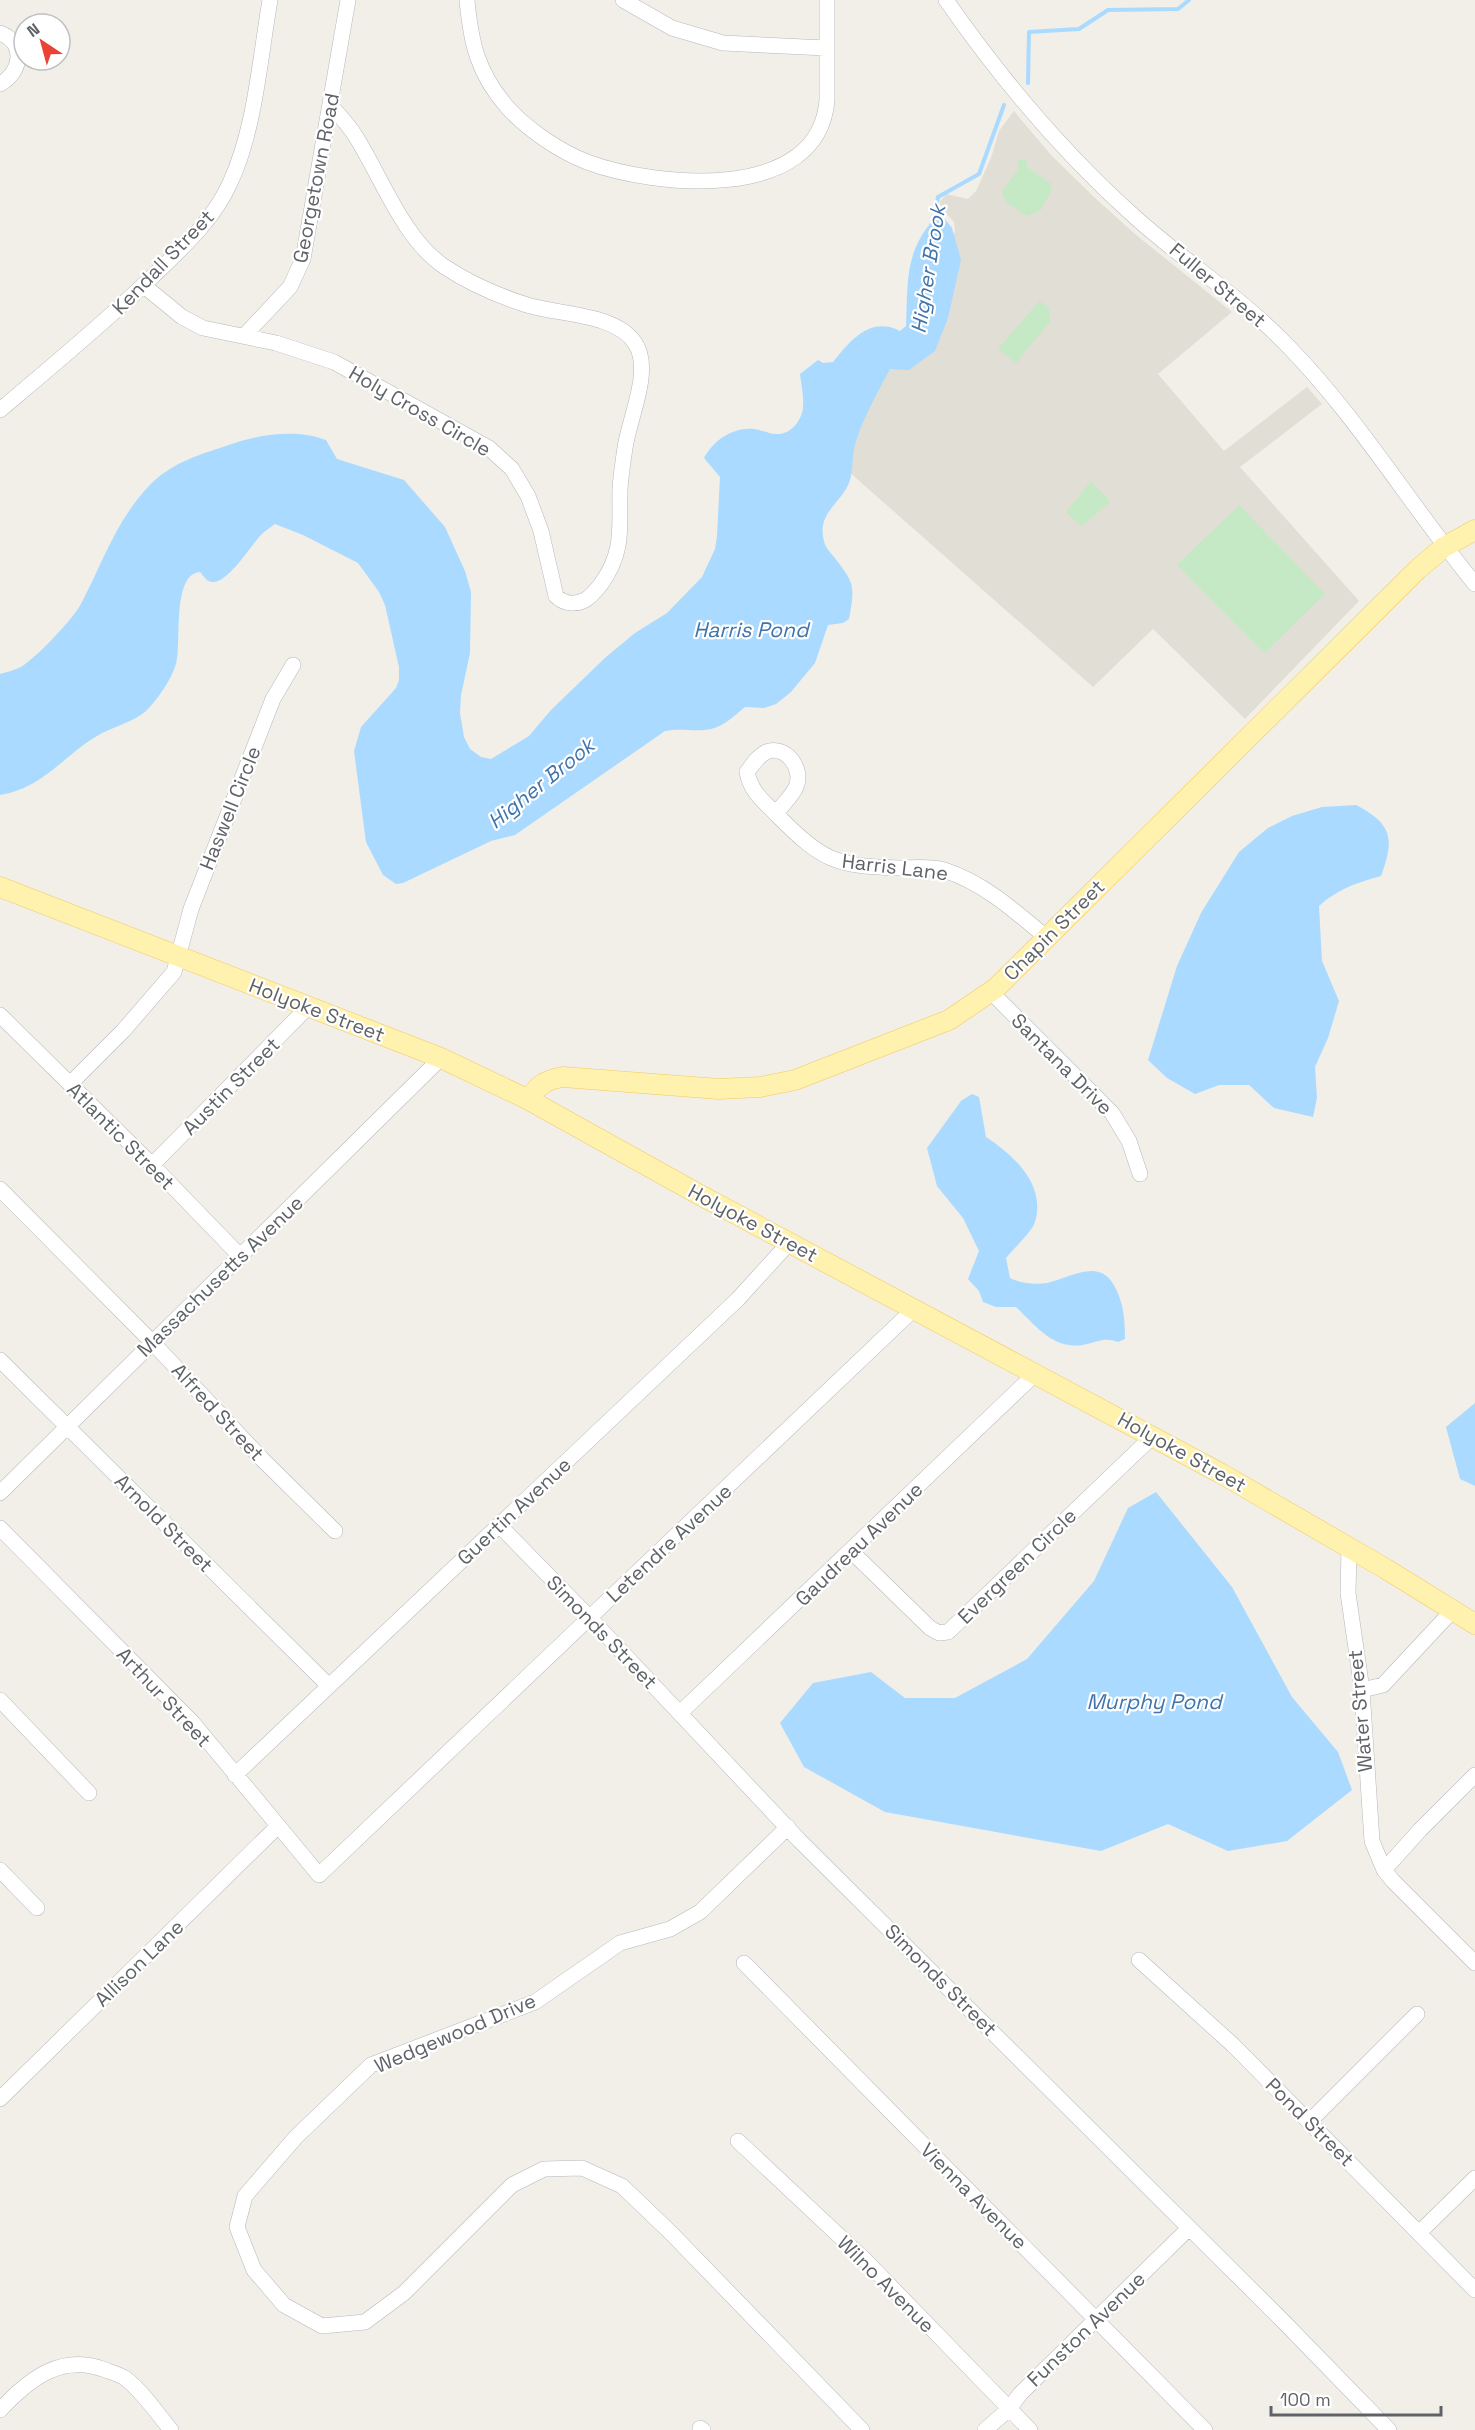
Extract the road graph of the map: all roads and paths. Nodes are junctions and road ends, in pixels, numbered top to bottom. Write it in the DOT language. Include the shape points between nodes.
graph roads {
  1 [pos="270,0"];
  2 [pos="348,0"];
  3 [pos="467,0"];
  4 [pos="623,0"];
  5 [pos="827,0"];
  6 [pos="946,0"];
  7 [pos="0,33"];
  8 [pos="826,48"];
  9 [pos="0,84"];
  10 [pos="330,105"];
  11 [pos="143,285"];
  12 [pos="244,336"];
  13 [pos="0,410"];
  14 [pos="1475,530"];
  15 [pos="1444,547"];
  16 [pos="1475,584"];
  17 [pos="293,665"];
  18 [pos="776,814"];
  19 [pos="0,886"];
  20 [pos="1047,938"];
  21 [pos="179,956"];
  22 [pos="991,992"];
  23 [pos="309,1006"];
  24 [pos="0,1016"];
  25 [pos="441,1059"];
  26 [pos="70,1084"];
  27 [pos="529,1100"];
  28 [pos="152,1166"];
  29 [pos="1140,1174"];
  30 [pos="0,1189"];
  31 [pos="789,1242"];
  32 [pos="241,1257"];
  33 [pos="914,1309"];
  34 [pos="152,1342"];
  35 [pos="0,1360"];
  36 [pos="1036,1373"];
  37 [pos="66,1427"];
  38 [pos="1153,1436"];
  39 [pos="0,1493"];
  40 [pos="499,1525"];
  41 [pos="0,1528"];
  42 [pos="335,1531"];
  43 [pos="1349,1549"];
  44 [pos="852,1551"];
  45 [pos="1453,1610"];
  46 [pos="589,1617"];
  47 [pos="1475,1624"];
  48 [pos="329,1686"];
  49 [pos="1362,1690"];
  50 [pos="0,1700"];
  51 [pos="680,1713"];
  52 [pos="235,1775"];
  53 [pos="1475,1775"];
  54 [pos="89,1793"];
  55 [pos="278,1827"];
  56 [pos="788,1827"];
  57 [pos="0,1870"];
  58 [pos="1384,1870"];
  59 [pos="319,1875"];
  60 [pos="37,1908"];
  61 [pos="1139,1960"];
  62 [pos="1474,1960"];
  63 [pos="744,1963"];
  64 [pos="1417,2014"];
  65 [pos="0,2099"];
  66 [pos="1310,2121"];
  67 [pos="738,2142"];
  68 [pos="1475,2178"];
  69 [pos="1189,2229"];
  70 [pos="1420,2232"];
  71 [pos="1475,2290"];
  72 [pos="1097,2320"];
  73 [pos="1009,2409"];
  74 [pos="0,2410"];
  75 [pos="171,2430"];
  76 [pos="862,2430"];
  77 [pos="985,2430"];
  78 [pos="1030,2430"];
  79 [pos="1205,2430"];
  80 [pos="1389,2430"];
  1 -- 11 [label="street, Kendall Street" via="247,135 230,184 199,230"];
  2 -- 10 [label="street, Georgetown Road"];
  3 -- 8 [label="street" via="477,58 496,92 520,120 585,161 656,177 706,181 747,178 794,157 816,134 826,113"];
  4 -- 8 [label="street" via="672,28 723,43"];
  5 -- 8 [label="street"];
  6 -- 15 [label="street, Fuller Street" via="1010,86 1077,160 1134,217 1260,319 1311,370"];
  7 -- 9 [label="street" via="15,46 19,60 8,80"];
  10 -- 12 [label="street, Georgetown Road" via="299,271 290,287"];
  10 -- 12 [label="street, Holy Cross Circle" via="355,135 418,241 443,266 519,302 615,326 637,345 642,371 625,446 620,538 606,577 584,600 572,603 559,599 528,496 512,469 495,453 334,362"];
  11 -- 12 [label="street, Holy Cross Circle" via="182,317 203,328"];
  11 -- 13 [label="street, Kendall Street"];
  14 -- 15 [label="main road, Chapin Street"];
  15 -- 16 [label="street, Fuller Street"];
  15 -- 20 [label="main road, Chapin Street"];
  17 -- 21 [label="street, Haswell Circle" via="273,699 191,909"];
  18 -- 20 [label="street, Harris Lane" via="805,843 836,862 941,869 968,879 1002,900"];
  19 -- 21 [label="main road, Holyoke Street"];
  20 -- 22 [label="main road, Chapin Street"];
  21 -- 23 [label="main road, Holyoke Street"];
  21 -- 26 [label="street, Haswell Circle" via="174,972"];
  22 -- 27 [label="main road, Chapin Street" via="949,1020 795,1080 719,1089 563,1077 546,1080"];
  22 -- 29 [label="street, Santana Drive" via="1112,1113 1129,1141"];
  23 -- 25 [label="main road, Holyoke Street"];
  23 -- 28 [label="street, Austin Street"];
  24 -- 26 [label="street, Atlantic Street"];
  25 -- 27 [label="main road, Holyoke Street"];
  25 -- 32 [label="street, Massachusetts Avenue"];
  26 -- 28 [label="street, Atlantic Street"];
  27 -- 31 [label="main road, Holyoke Street"];
  28 -- 32 [label="street, Atlantic Street"];
  30 -- 34 [label="street, Alfred Street"];
  31 -- 33 [label="main road, Holyoke Street"];
  31 -- 40 [label="street, Guertin Avenue" via="738,1299"];
  32 -- 34 [label="street, Massachusetts Avenue"];
  33 -- 36 [label="main road, Holyoke Street"];
  33 -- 46 [label="street, Letendre Avenue"];
  34 -- 37 [label="street, Massachusetts Avenue"];
  34 -- 42 [label="street, Alfred Street"];
  35 -- 37 [label="street, Arnold Street"];
  36 -- 38 [label="main road, Holyoke Street"];
  36 -- 44 [label="street, Gaudreau Avenue"];
  37 -- 39 [label="street, Massachusetts Avenue"];
  37 -- 48 [label="street, Arnold Street"];
  38 -- 43 [label="main road, Holyoke Street"];
  38 -- 44 [label="street, Evergreen Circle" via="948,1632 930,1628"];
  40 -- 46 [label="street, Simonds Street"];
  40 -- 48 [label="street, Guertin Avenue"];
  41 -- 52 [label="street, Arthur Street" via="193,1723"];
  43 -- 45 [label="main road, Holyoke Street"];
  43 -- 49 [label="street, Water Street" via="1348,1593"];
  44 -- 51 [label="street, Gaudreau Avenue"];
  45 -- 47 [label="main road, Holyoke Street"];
  45 -- 49 [label="street" via="1383,1684"];
  46 -- 51 [label="street, Simonds Street"];
  46 -- 59 [label="street, Letendre Avenue"];
  48 -- 52 [label="street, Guertin Avenue"];
  49 -- 58 [label="street, Water Street" via="1372,1841"];
  50 -- 54 [label="street"];
  51 -- 56 [label="street, Simonds Street"];
  52 -- 55 [label="street, Arthur Street"];
  53 -- 58 [label="street"];
  55 -- 59 [label="street, Arthur Street"];
  55 -- 65 [label="street, Allison Lane"];
  56 -- 69 [label="street, Simonds Street"];
  56 -- 76 [label="street, Wedgewood Drive" via="700,1912 670,1929 620,1943 535,2002 371,2065 296,2138 245,2196 237,2228 254,2270 284,2305 322,2326 365,2322 404,2293 512,2185 544,2169 582,2168 622,2186"];
  57 -- 60 [label="street"];
  58 -- 62 [label="street"];
  61 -- 66 [label="street, Pond Street"];
  63 -- 72 [label="street, Vienna Avenue"];
  64 -- 66 [label="street"];
  66 -- 70 [label="street, Pond Street"];
  67 -- 73 [label="street, Wilno Avenue" via="866,2261"];
  68 -- 70 [label="street"];
  69 -- 72 [label="street, Funston Avenue"];
  69 -- 80 [label="street, Simonds Street"];
  70 -- 71 [label="street, Pond Street"];
  72 -- 73 [label="street, Funston Avenue"];
  72 -- 79 [label="street, Vienna Avenue"];
  73 -- 77 [label="street, Funston Avenue"];
  73 -- 78 [label="street, Wilno Avenue"];
  74 -- 75 [label="street" via="26,2385 52,2369 66,2364 97,2366 132,2384"];
}
